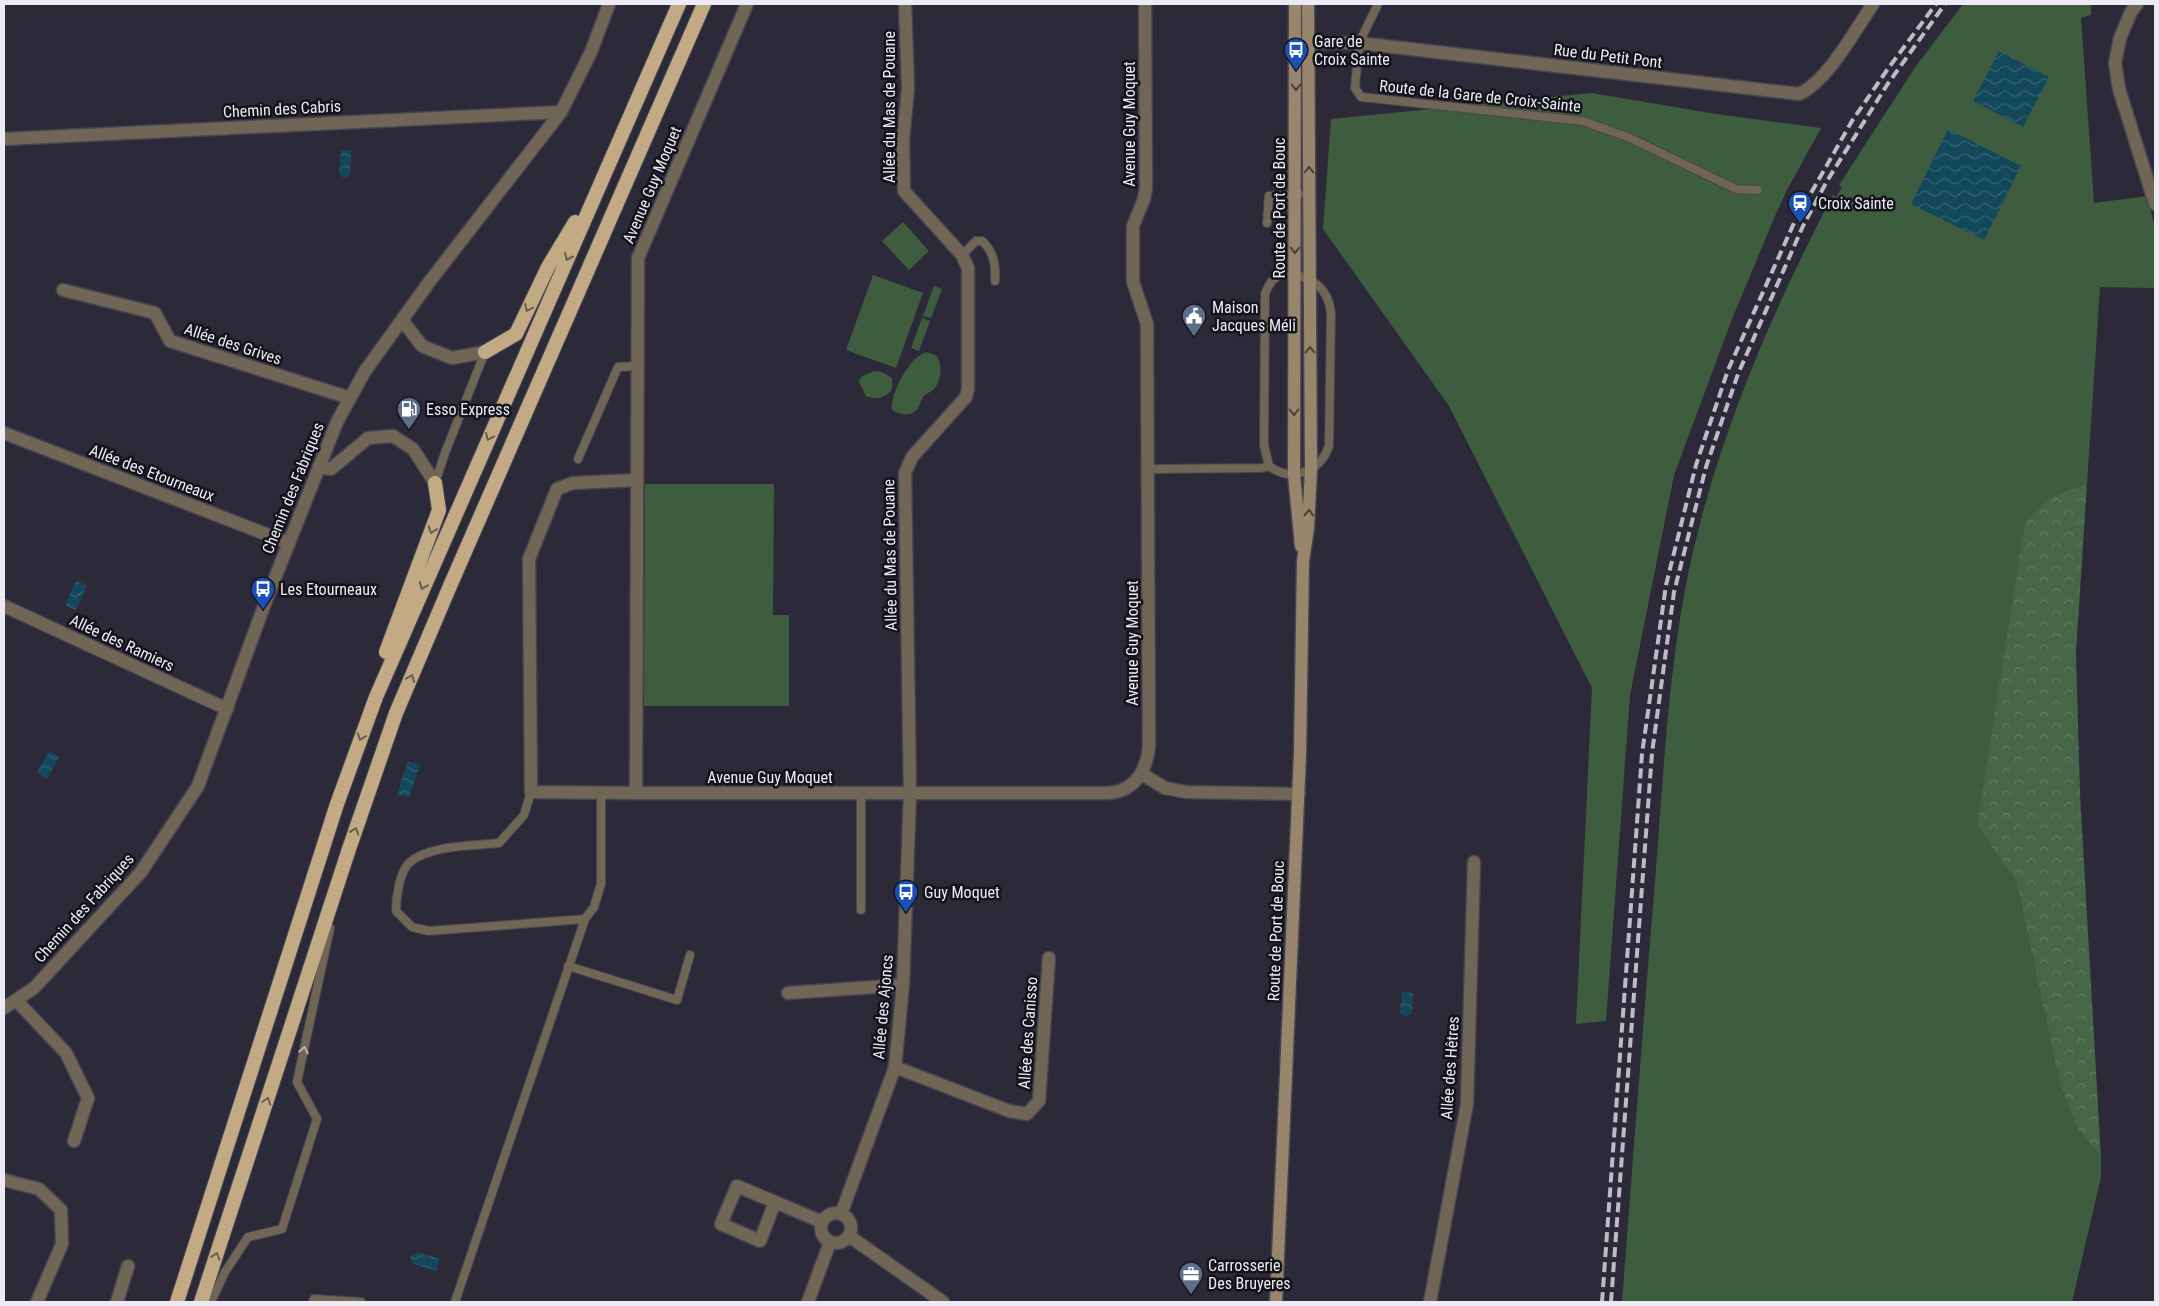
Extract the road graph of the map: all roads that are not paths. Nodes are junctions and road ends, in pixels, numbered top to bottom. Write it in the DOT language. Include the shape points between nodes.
graph roads {
  1 [pos="609,4"];
  2 [pos="669,4"];
  3 [pos="679,4"];
  4 [pos="704,4"];
  5 [pos="747,4"];
  6 [pos="905,4"];
  7 [pos="1145,4"];
  8 [pos="1295,4"];
  9 [pos="1308,4"];
  10 [pos="1378,4"];
  11 [pos="1873,4"];
  12 [pos="2137,4"];
  13 [pos="1302,43"];
  14 [pos="1359,43"];
  15 [pos="561,112"];
  16 [pos="620,137"];
  17 [pos="4,139"];
  18 [pos="604,175"];
  19 [pos="1758,190"];
  20 [pos="1295,194"];
  21 [pos="1309,194"];
  22 [pos="2155,204"];
  23 [pos="1267,224"];
  24 [pos="962,255"];
  25 [pos="1295,274"];
  26 [pos="1310,279"];
  27 [pos="996,281"];
  28 [pos="63,290"];
  29 [pos="402,320"];
  30 [pos="485,352"];
  31 [pos="638,366"];
  32 [pos="350,398"];
  33 [pos="4,433"];
  34 [pos="578,459"];
  35 [pos="1269,466"];
  36 [pos="318,467"];
  37 [pos="1148,469"];
  38 [pos="1311,470"];
  39 [pos="1294,475"];
  40 [pos="637,480"];
  41 [pos="436,483"];
  42 [pos="289,543"];
  43 [pos="1303,561"];
  44 [pos="4,606"];
  45 [pos="376,696"];
  46 [pos="227,709"];
  47 [pos="1142,774"];
  48 [pos="530,792"];
  49 [pos="601,792"];
  50 [pos="636,793"];
  51 [pos="861,793"];
  52 [pos="910,793"];
  53 [pos="1299,794"];
  54 [pos="1474,862"];
  55 [pos="344,865"];
  56 [pos="861,910"];
  57 [pos="584,918"];
  58 [pos="690,955"];
  59 [pos="1049,958"];
  60 [pos="568,966"];
  61 [pos="903,986"];
  62 [pos="788,993"];
  63 [pos="16,1000"];
  64 [pos="4,1008"];
  65 [pos="895,1068"];
  66 [pos="74,1141"];
  67 [pos="4,1180"];
  68 [pos="775,1202"];
  69 [pos="840,1214"];
  70 [pos="822,1222"];
  71 [pos="849,1236"];
  72 [pos="830,1242"];
  73 [pos="128,1266"];
  74 [pos="37,1302"];
  75 [pos="117,1302"];
  76 [pos="177,1302"];
  77 [pos="201,1302"];
  78 [pos="211,1302"];
  79 [pos="313,1302"];
  80 [pos="361,1302"];
  81 [pos="455,1302"];
  82 [pos="808,1302"];
  83 [pos="943,1302"];
  84 [pos="1276,1302"];
  85 [pos="1430,1302"];
  1 -- 15 [label="street, Chemin des Fabriques" via="591,52"];
  2 -- 16 [label="highway"];
  3 -- 16 [label="highway"];
  55 -- 4 [label="highway, one-way" via="396,713"];
  5 -- 31 [label="street, Avenue Guy Moquet" via="638,258"];
  6 -- 24 [label="street, Allée du Mas de Pouane" via="908,88 903,140 904,191"];
  7 -- 37 [label="street, Avenue Guy Moquet" via="1146,188 1133,226 1133,282 1147,324"];
  8 -- 13 [label="main road, Route de Port de Bouc"];
  9 -- 13 [label="main road, Route de Port de Bouc"];
  10 -- 14 [label="lane"];
  11 -- 14 [label="street, Rue du Petit Pont" via="1822,77 1799,94"];
  12 -- 22 [label="street" via="2120,38 2115,63 2119,89"];
  13 -- 14 [label="street, Rue du Petit Pont"];
  13 -- 20 [label="main road, Route de Port de Bouc, one-way"];
  21 -- 13 [label="main road, Route de Port de Bouc, one-way"];
  14 -- 19 [label="lane, Route de la Gare de Croix-Sainte" via="1355,88 1361,97 1584,121 1630,138 1736,188"];
  15 -- 17 [label="street, Chemin des Cabris"];
  15 -- 29 [label="street, Chemin des Fabriques"];
  16 -- 18 [label="highway"];
  18 -- 30 [label="highway, one-way" via="548,267 516,334"];
  18 -- 45 [label="highway, one-way"];
  20 -- 21 [label="lane"];
  20 -- 23 [label="lane" via="1269,196"];
  20 -- 25 [label="main road, Route de Port de Bouc, one-way"];
  21 -- 26 [label="main road, Route de Port de Bouc"];
  24 -- 27 [label="lane" via="976,241 982,240 995,261"];
  24 -- 52 [label="street, Allée du Mas de Pouane" via="968,268 966,397 912,457 905,473"];
  25 -- 26 [label="lane"];
  25 -- 35 [label="lane" via="1283,274 1273,279 1265,294 1264,446"];
  25 -- 39 [label="main road, Route de Port de Bouc, one-way"];
  38 -- 26 [label="main road, Route de Port de Bouc, one-way"];
  26 -- 38 [label="lane" via="1327,295 1331,313 1330,437 1326,455"];
  28 -- 32 [label="street, Allée des Grives" via="155,313 170,340"];
  29 -- 30 [label="street" via="422,346 452,358"];
  29 -- 32 [label="street, Chemin des Fabriques"];
  30 -- 41 [label="lane" via="444,452"];
  31 -- 34 [label="lane" via="618,367"];
  31 -- 40 [label="street, Avenue Guy Moquet"];
  32 -- 36 [label="street, Chemin des Fabriques"];
  33 -- 42 [label="street, Allée des Etourneaux"];
  35 -- 37 [label="lane"];
  35 -- 39 [label="lane"];
  36 -- 41 [label="street" via="331,469 368,438 393,436 413,449"];
  36 -- 42 [label="street, Chemin des Fabriques"];
  37 -- 47 [label="street, Avenue Guy Moquet" via="1149,747"];
  38 -- 39 [label="lane"];
  43 -- 38 [label="main road, Route de Port de Bouc, one-way"];
  39 -- 43 [label="main road, Route de Port de Bouc"];
  40 -- 48 [label="street" via="573,482 557,489 529,559"];
  40 -- 50 [label="street, Avenue Guy Moquet"];
  41 -- 45 [label="highway, one-way" via="439,510 383,659"];
  42 -- 46 [label="street, Chemin des Fabriques"];
  43 -- 53 [label="main road, Route de Port de Bouc"];
  44 -- 46 [label="street, Allée des Ramiers"];
  45 -- 76 [label="highway, one-way" via="337,804"];
  46 -- 63 [label="street, Chemin des Fabriques" via="198,786 141,872 34,988"];
  47 -- 52 [label="street, Avenue Guy Moquet" via="1129,788 1114,793"];
  47 -- 53 [label="street" via="1166,788 1186,792"];
  48 -- 49 [label="street, Avenue Guy Moquet"];
  48 -- 57 [label="lane" via="524,815 499,843 433,850 408,864 397,891 396,911 412,927 429,931"];
  49 -- 50 [label="street, Avenue Guy Moquet"];
  49 -- 57 [label="lane" via="601,884 594,906"];
  50 -- 51 [label="street, Avenue Guy Moquet"];
  51 -- 52 [label="street, Avenue Guy Moquet"];
  51 -- 56 [label="lane"];
  52 -- 61 [label="street, Allée des Ajoncs"];
  53 -- 84 [label="main road, Route de Port de Bouc"];
  54 -- 85 [label="street, Allée des Hêtres" via="1467,1104"];
  77 -- 55 [label="highway, one-way"];
  78 -- 55 [label="lane, one-way" via="224,1272 248,1237 282,1229 317,1120 297,1082"];
  57 -- 60 [label="lane"];
  58 -- 60 [label="lane" via="677,1000"];
  59 -- 65 [label="street, Allée des Canisso" via="1039,1101 1028,1114 1009,1112"];
  60 -- 81 [label="lane"];
  61 -- 62 [label="street"];
  61 -- 65 [label="street, Allée des Ajoncs"];
  63 -- 64 [label="street, Chemin des Fabriques"];
  63 -- 66 [label="street" via="66,1053 88,1098"];
  65 -- 69 [label="street, Allée des Ajoncs"];
  67 -- 74 [label="street" via="39,1189 60,1210 62,1244"];
  68 -- 68 [label="street" via="760,1241 721,1224 737,1186"];
  68 -- 70 [label="street"];
  69 -- 70 [label="street" via="832,1213"];
  69 -- 71 [label="street" via="850,1223"];
  70 -- 72 [label="street" via="821,1231"];
  71 -- 72 [label="street" via="843,1242"];
  71 -- 83 [label="street"];
  72 -- 82 [label="street"];
  73 -- 75 [label="street"];
  79 -- 80 [label="lane"];
}
